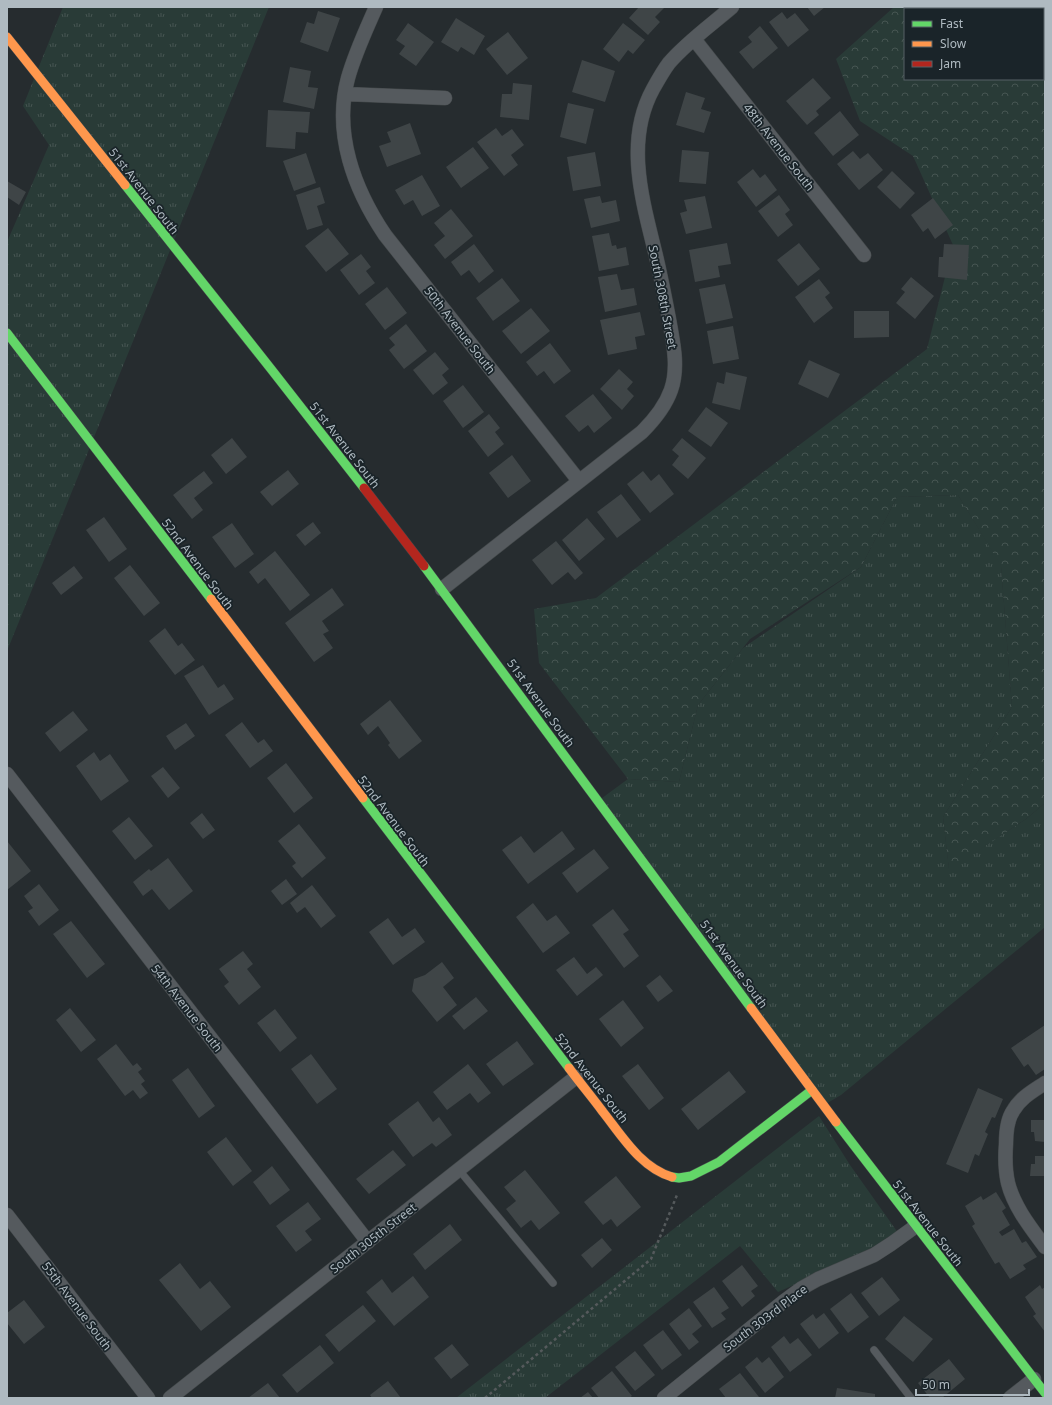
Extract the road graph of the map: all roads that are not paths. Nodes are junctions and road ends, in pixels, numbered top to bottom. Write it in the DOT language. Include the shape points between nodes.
graph roads {
  1 [pos="376,7"];
  2 [pos="732,7"];
  3 [pos="7,37"];
  4 [pos="694,39"];
  5 [pos="345,94"];
  6 [pos="445,98"];
  7 [pos="864,255"];
  8 [pos="7,333"];
  9 [pos="579,481"];
  10 [pos="442,589"];
  11 [pos="7,774"];
  12 [pos="576,1077"];
  13 [pos="1045,1083"];
  14 [pos="812,1090"];
  15 [pos="459,1170"];
  16 [pos="7,1214"];
  17 [pos="916,1226"];
  18 [pos="368,1242"];
  19 [pos="1045,1247"];
  20 [pos="553,1283"];
  21 [pos="874,1350"];
  22 [pos="1034,1379"];
  23 [pos="1045,1393"];
  24 [pos="148,1398"];
  25 [pos="170,1398"];
  26 [pos="664,1398"];
  27 [pos="911,1398"];
  28 [pos="1010,1398"];
  1 -- 5 [label="street, 50th Avenue South" via="353,63"];
  2 -- 4 [label="street, South 308th Street"];
  3 -- 10 [label="main road, 51st Avenue South"];
  4 -- 7 [label="street, 48th Avenue South"];
  4 -- 9 [label="street, South 308th Street" via="669,63 652,90 641,124 638,147 639,181 674,347 675,362 671,389 666,403 649,425"];
  5 -- 6 [label="street"];
  5 -- 9 [label="street, 50th Avenue South" via="346,148 352,171 367,207 385,235"];
  8 -- 12 [label="main road, 52nd Avenue South"];
  9 -- 10 [label="street, South 308th Street"];
  10 -- 14 [label="main road, 51st Avenue South"];
  11 -- 18 [label="street, 54th Avenue South"];
  12 -- 14 [label="main road, 52nd Avenue South" via="632,1149 660,1173 684,1178 719,1162"];
  12 -- 15 [label="street, South 305th Street"];
  13 -- 19 [label="street" via="1019,1102 1012,1112 1006,1135 1005,1160 1008,1183 1015,1199"];
  14 -- 17 [label="main road, 51st Avenue South"];
  15 -- 18 [label="street, South 305th Street"];
  15 -- 20 [label="lane"];
  16 -- 24 [label="street, 55th Avenue South"];
  17 -- 22 [label="main road, 51st Avenue South"];
  17 -- 26 [label="street, South 303rd Place" via="874,1254 802,1288"];
  18 -- 25 [label="street, South 305th Street"];
  21 -- 27 [label="lane"];
  22 -- 23 [label="main road, 51st Avenue South"];
  22 -- 28 [label="street"];
}
